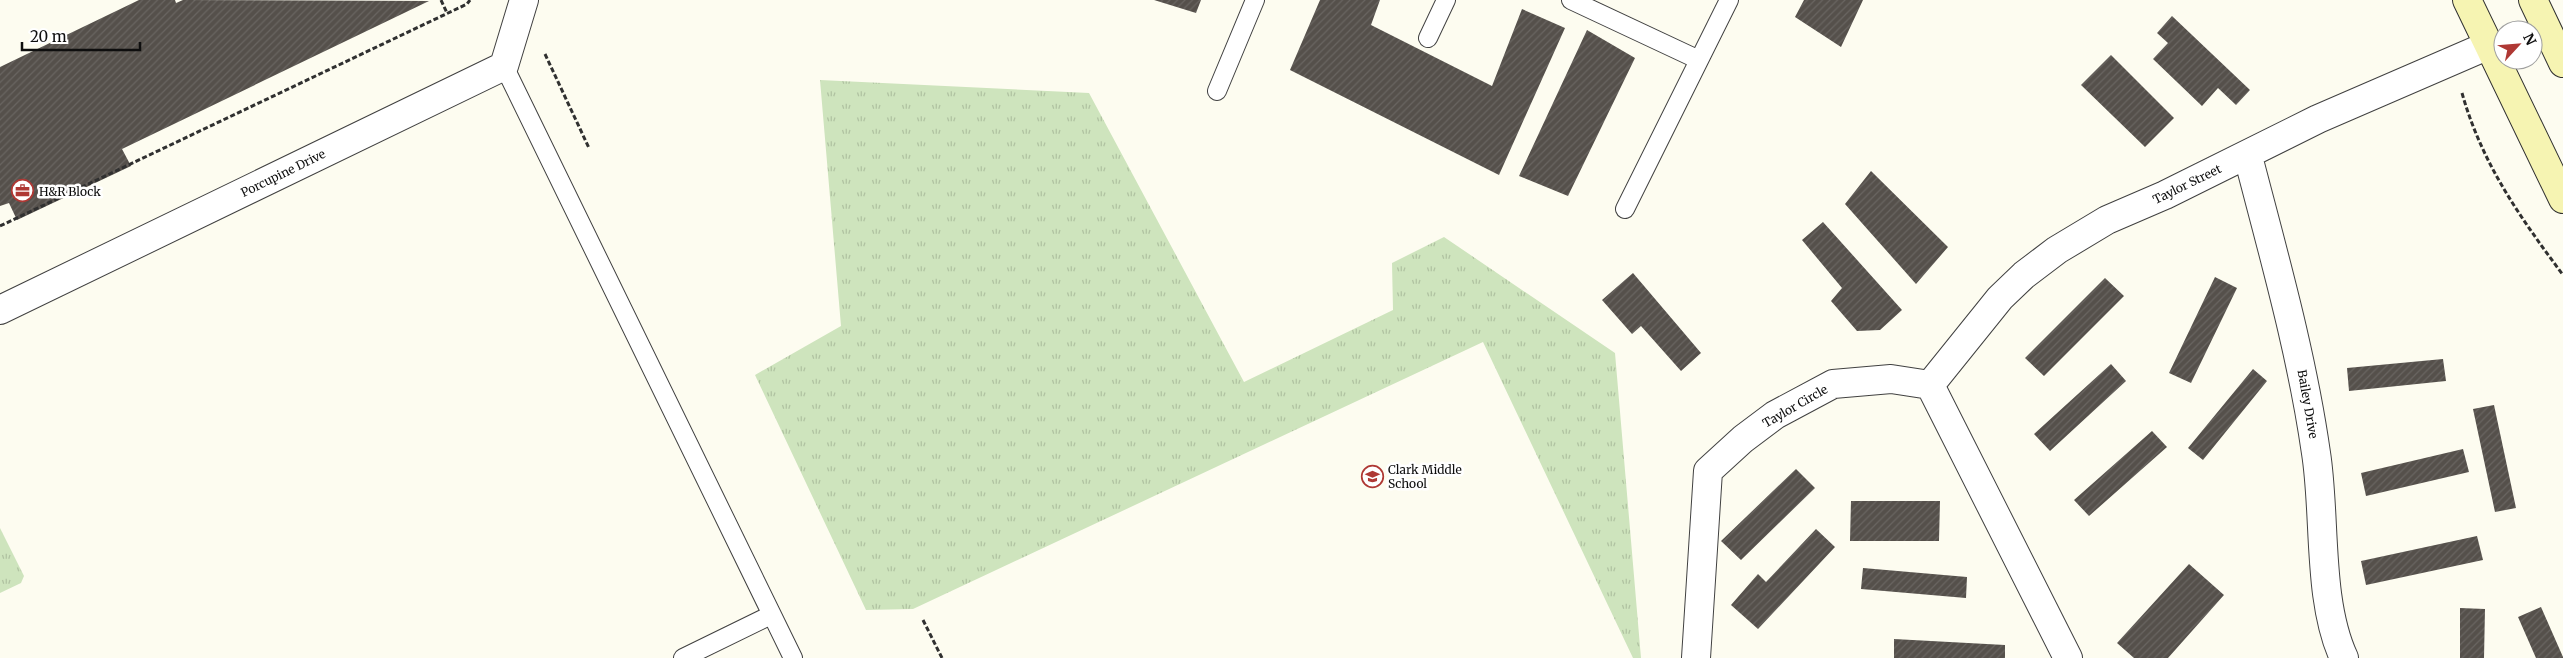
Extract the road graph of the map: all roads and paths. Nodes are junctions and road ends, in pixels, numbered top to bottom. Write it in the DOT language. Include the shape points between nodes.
graph roads {
  1 [pos="441,0"];
  2 [pos="470,0"];
  3 [pos="524,0"];
  4 [pos="1255,0"];
  5 [pos="1446,0"];
  6 [pos="1572,0"];
  7 [pos="1729,0"];
  8 [pos="2467,0"];
  9 [pos="2533,0"];
  10 [pos="447,14"];
  11 [pos="1428,38"];
  12 [pos="2489,45"];
  13 [pos="544,51"];
  14 [pos="1699,60"];
  15 [pos="2453,60"];
  16 [pos="2563,63"];
  17 [pos="504,66"];
  18 [pos="1218,91"];
  19 [pos="589,148"];
  20 [pos="2244,156"];
  21 [pos="2563,199"];
  22 [pos="1625,209"];
  23 [pos="0,226"];
  24 [pos="2563,275"];
  25 [pos="0,310"];
  26 [pos="1930,385"];
  27 [pos="772,615"];
  28 [pos="924,620"];
  29 [pos="684,658"];
  30 [pos="793,658"];
  31 [pos="942,658"];
  32 [pos="1696,658"];
  33 [pos="2068,658"];
  34 [pos="2344,658"];
  1 -- 10 [label="path"];
  2 -- 10 [label="path"];
  3 -- 17 [label="street"];
  4 -- 18 [label="lane"];
  5 -- 11 [label="lane"];
  6 -- 14 [label="lane"];
  7 -- 14 [label="lane"];
  8 -- 12 [label="main road"];
  9 -- 16 [label="main road"];
  10 -- 23 [label="path"];
  12 -- 15 [label="street, Taylor Street"];
  12 -- 21 [label="main road"];
  13 -- 19 [label="path"];
  14 -- 22 [label="lane"];
  15 -- 20 [label="street, Taylor Street" via="2327,115"];
  15 -- 24 [label="path" via="2469,117 2498,182"];
  17 -- 25 [label="street, Porcupine Drive"];
  17 -- 27 [label="lane"];
  20 -- 26 [label="street, Taylor Street" via="2108,220 2057,250 2000,298"];
  20 -- 34 [label="street, Bailey Drive" via="2250,164 2295,335 2317,454 2335,639"];
  26 -- 32 [label="street, Taylor Circle" via="1891,379 1833,384 1775,415 1742,438 1708,471"];
  26 -- 33 [label="street"];
  27 -- 29 [label="lane"];
  27 -- 30 [label="lane"];
  28 -- 31 [label="path"];
}
